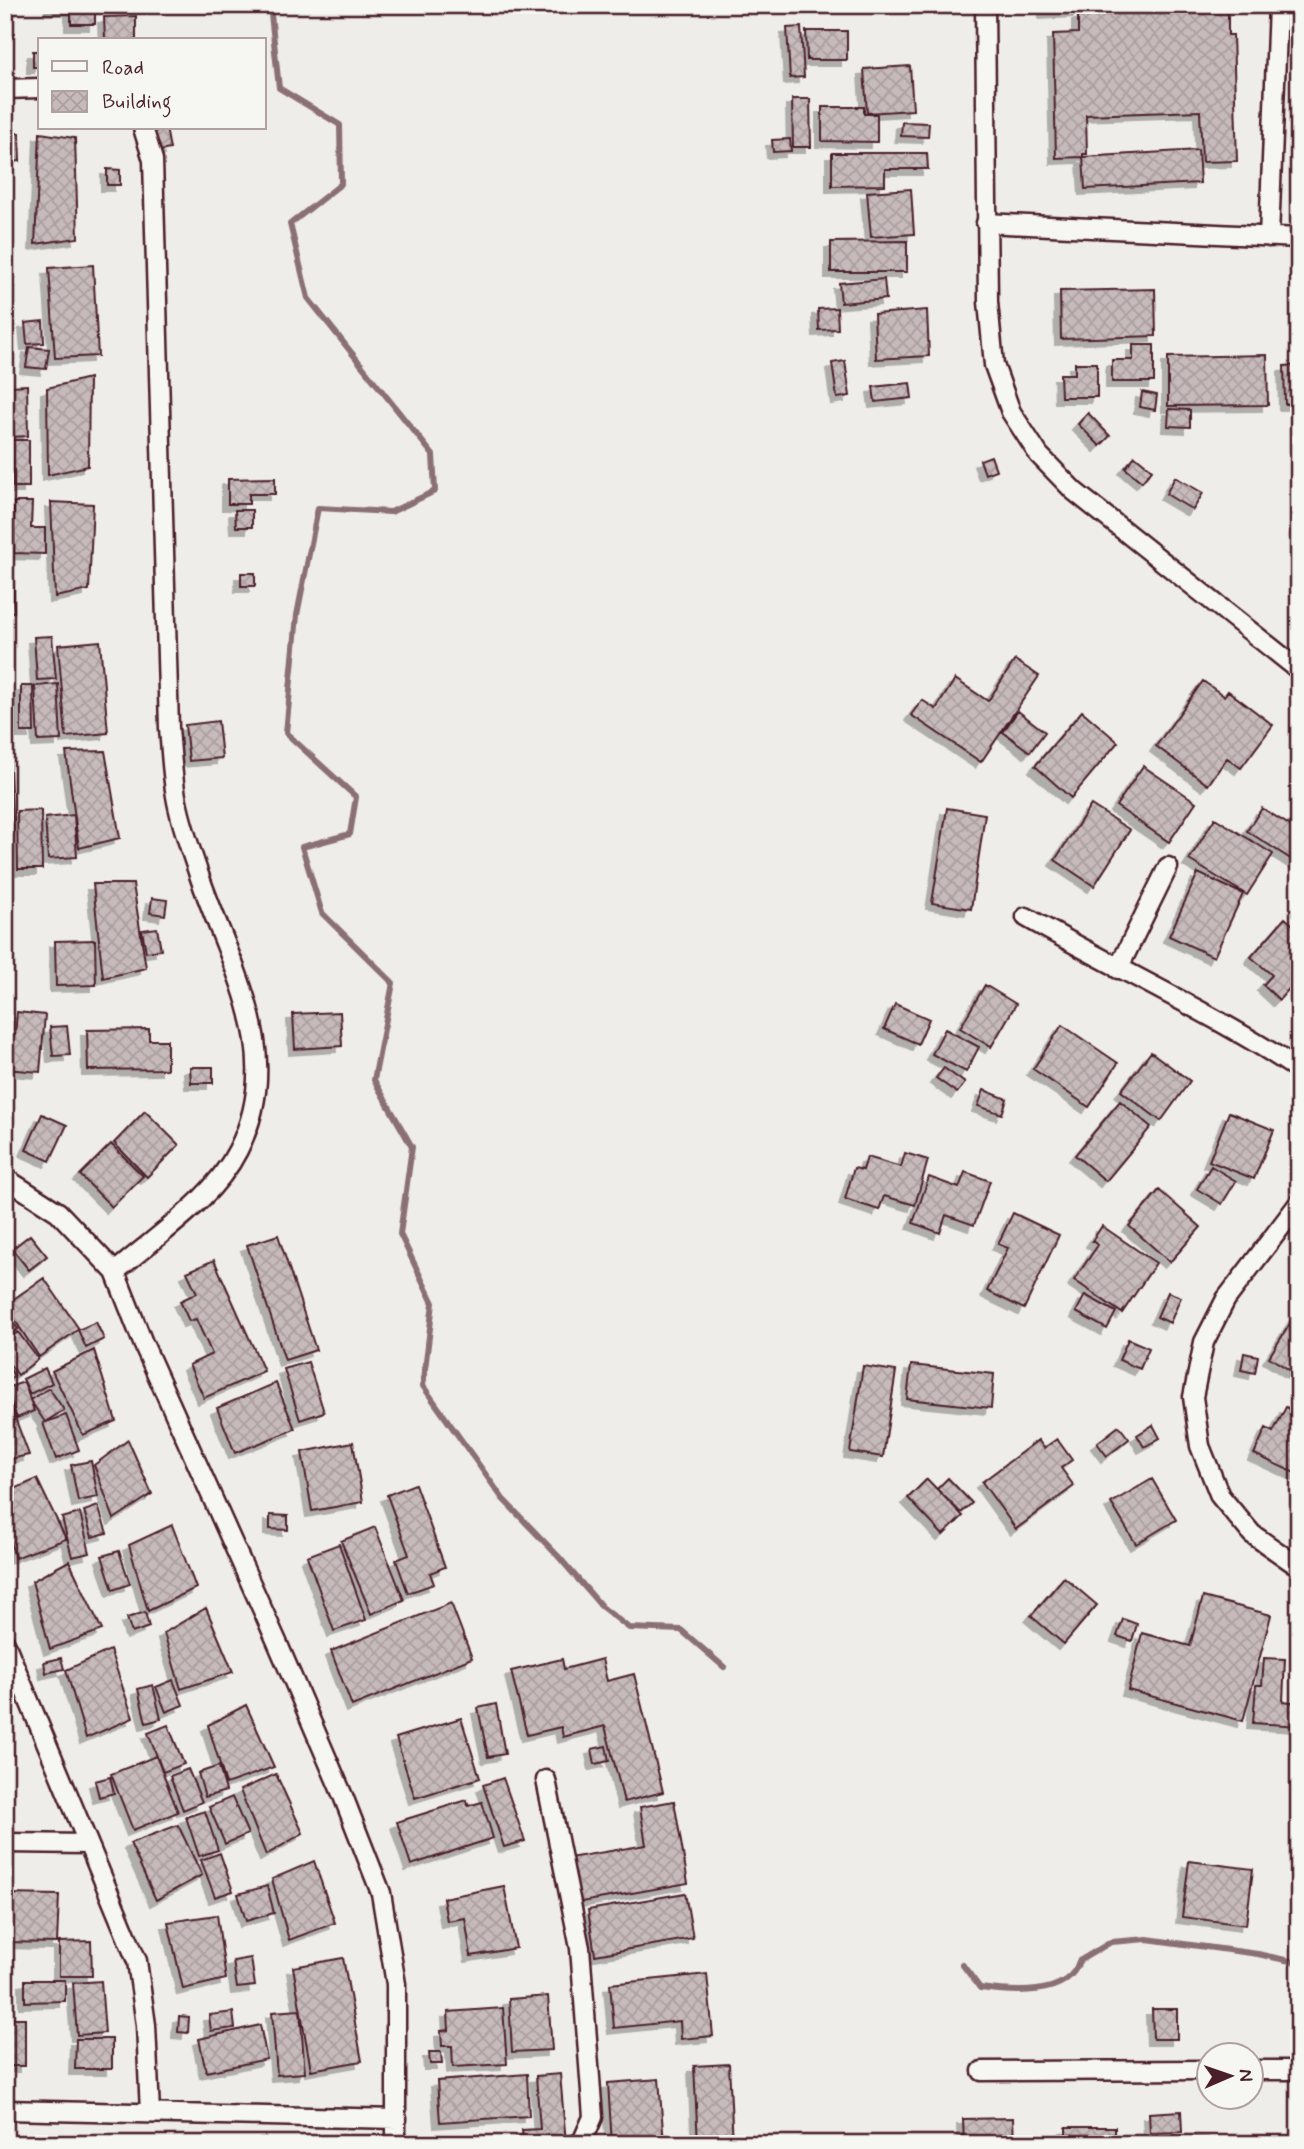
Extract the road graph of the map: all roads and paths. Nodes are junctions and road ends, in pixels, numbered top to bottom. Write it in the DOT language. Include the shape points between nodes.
graph roads {
  1 [pos="985,5"];
  2 [pos="1278,5"];
  3 [pos="38,88"];
  4 [pos="5,89"];
  5 [pos="144,130"];
  6 [pos="986,223"];
  7 [pos="1269,237"];
  8 [pos="1299,238"];
  9 [pos="1299,670"];
  10 [pos="1168,867"];
  11 [pos="1026,917"];
  12 [pos="1118,969"];
  13 [pos="1299,1070"];
  14 [pos="5,1178"];
  15 [pos="1299,1203"];
  16 [pos="115,1272"];
  17 [pos="1299,1564"];
  18 [pos="5,1643"];
  19 [pos="546,1780"];
  20 [pos="5,1843"];
  21 [pos="88,1844"];
  22 [pos="1196,2070"];
  23 [pos="1266,2070"];
  24 [pos="1299,2070"];
  25 [pos="982,2071"];
  26 [pos="5,2110"];
  27 [pos="150,2113"];
  28 [pos="397,2119"];
  29 [pos="396,2144"];
  30 [pos="577,2144"];
  1 -- 6 [label="street"];
  2 -- 7 [label="street"];
  3 -- 4 [label="street"];
  5 -- 16 [label="street" via="153,160 169,727 176,797 198,873 245,995 257,1042 257,1098 238,1151 207,1194"];
  6 -- 7 [label="street"];
  6 -- 9 [label="street" via="994,366 1011,412 1039,455 1074,491"];
  7 -- 8 [label="street"];
  10 -- 12 [label="street"];
  11 -- 12 [label="street"];
  12 -- 13 [label="street"];
  14 -- 16 [label="street" via="58,1212"];
  15 -- 17 [label="street" via="1226,1299 1204,1342 1193,1397 1200,1446 1220,1496 1252,1534"];
  16 -- 28 [label="street" via="343,1796 380,1893 396,1984"];
  18 -- 21 [label="street"];
  19 -- 30 [label="street" via="580,1948 593,2117 582,2143"];
  20 -- 21 [label="street"];
  21 -- 27 [label="street" via="137,1961 146,2025"];
  22 -- 25 [label="street"];
  23 -- 24 [label="street"];
  26 -- 27 [label="street"];
  27 -- 28 [label="street"];
  28 -- 29 [label="street"];
}
